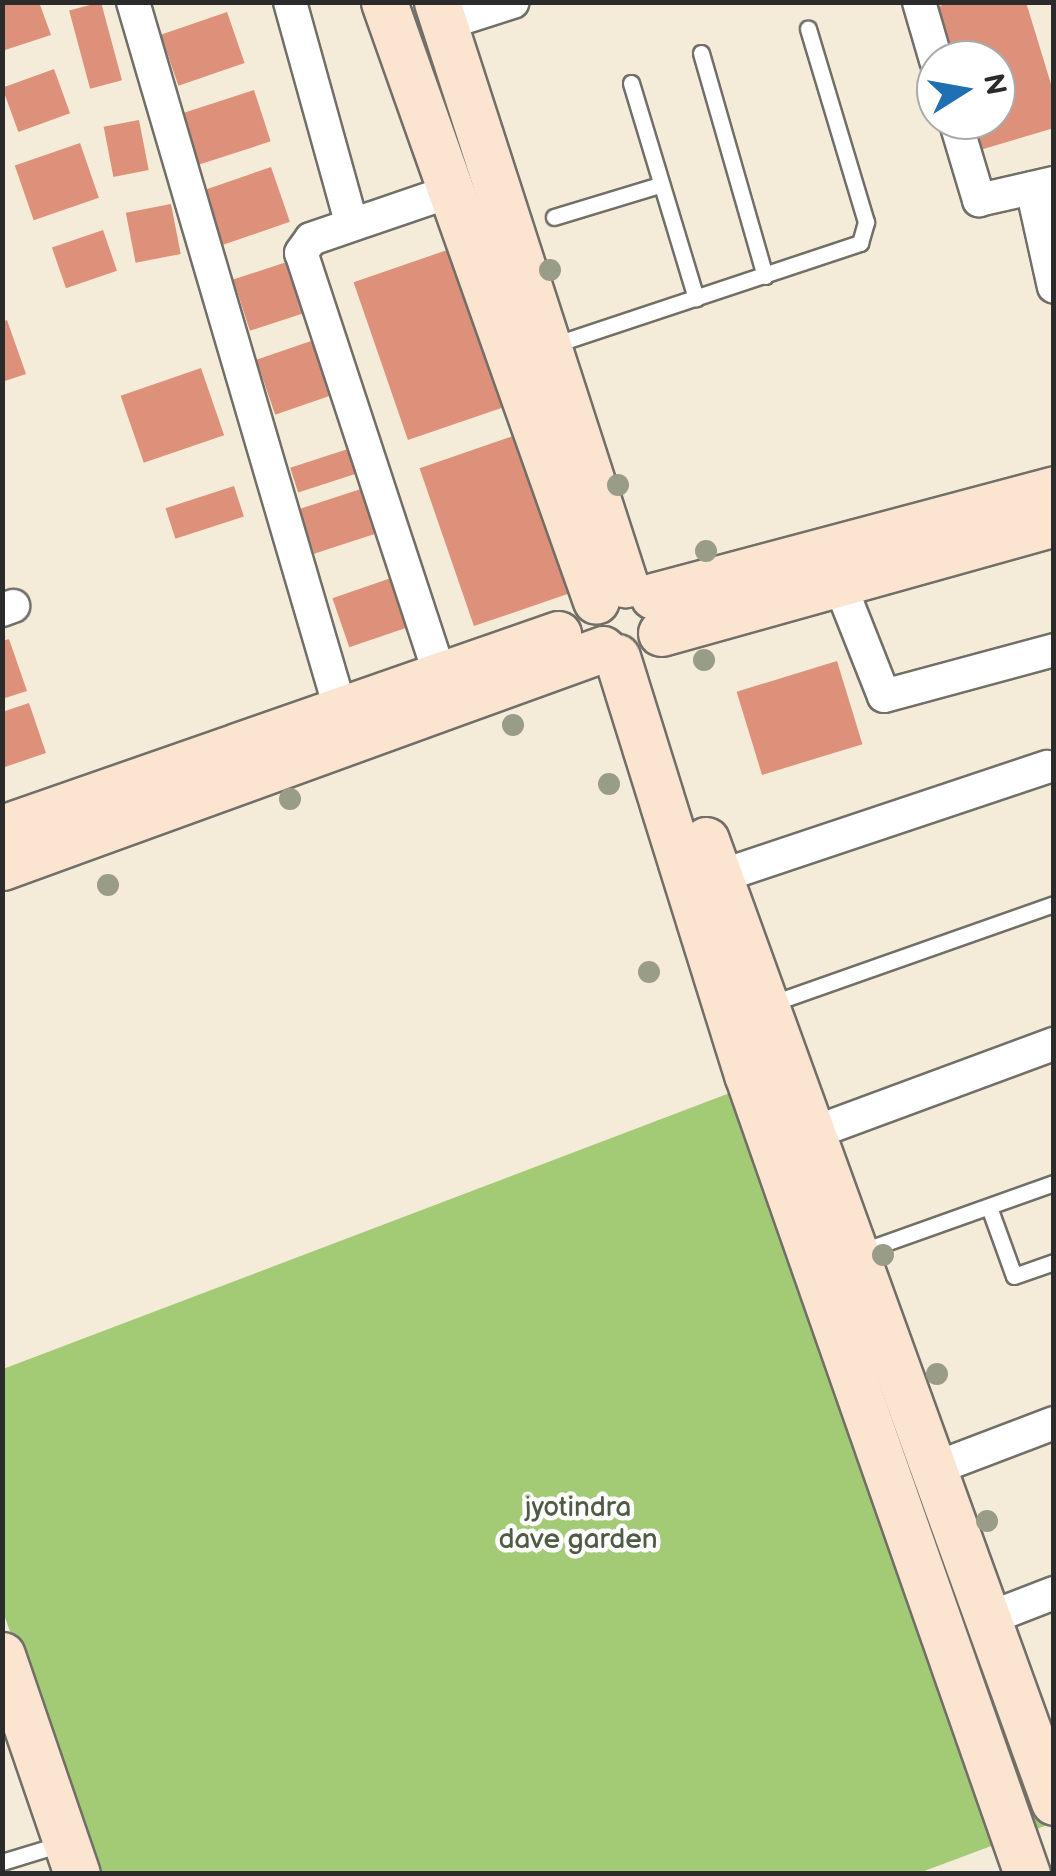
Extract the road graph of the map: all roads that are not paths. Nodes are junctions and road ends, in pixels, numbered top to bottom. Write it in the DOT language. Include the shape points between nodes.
graph roads {
  1 [pos="133,2"];
  2 [pos="290,2"];
  3 [pos="384,2"];
  4 [pos="513,2"];
  5 [pos="919,2"];
  6 [pos="440,13"];
  7 [pos="808,29"];
  8 [pos="930,40"];
  9 [pos="701,53"];
  10 [pos="630,84"];
  11 [pos="961,140"];
  12 [pos="659,185"];
  13 [pos="1043,185"];
  14 [pos="448,192"];
  15 [pos="554,217"];
  16 [pos="352,225"];
  17 [pos="766,276"];
  18 [pos="1054,287"];
  19 [pos="696,298"];
  20 [pos="545,348"];
  21 [pos="1054,489"];
  22 [pos="1054,523"];
  23 [pos="840,585"];
  24 [pos="624,625"];
  25 [pos="1054,650"];
  26 [pos="439,672"];
  27 [pos="340,708"];
  28 [pos="1047,767"];
  29 [pos="2,828"];
  30 [pos="2,867"];
  31 [pos="718,878"];
  32 [pos="1054,904"];
  33 [pos="764,1006"];
  34 [pos="1054,1044"];
  35 [pos="813,1133"];
  36 [pos="1054,1183"];
  37 [pos="989,1207"];
  38 [pos="856,1254"];
  39 [pos="1054,1262"];
  40 [pos="1054,1424"];
  41 [pos="933,1470"];
  42 [pos="1054,1593"];
  43 [pos="988,1619"];
  44 [pos="2,1656"];
  45 [pos="12,1711"];
  46 [pos="1046,1756"];
  47 [pos="993,1776"];
  48 [pos="1054,1802"];
  49 [pos="72,1858"];
  50 [pos="2,1862"];
  51 [pos="1027,1874"];
  1 -- 27 [label="street"];
  2 -- 16 [label="street"];
  3 -- 14 [label="street"];
  4 -- 6 [label="street"];
  5 -- 8 [label="street"];
  6 -- 20 [label="street"];
  7 -- 17 [label="lane" via="867,234 848,249"];
  9 -- 17 [label="lane"];
  10 -- 12 [label="lane"];
  11 -- 13 [label="street" via="979,200"];
  12 -- 15 [label="lane"];
  12 -- 19 [label="lane"];
  13 -- 18 [label="street"];
  14 -- 16 [label="street"];
  14 -- 24 [label="street"];
  16 -- 26 [label="street" via="311,240 300,253"];
  17 -- 19 [label="lane"];
  19 -- 20 [label="lane"];
  20 -- 24 [label="street"];
  21 -- 24 [label="street"];
  22 -- 23 [label="street"];
  23 -- 24 [label="street"];
  23 -- 25 [label="street" via="884,696"];
  24 -- 26 [label="street"];
  24 -- 30 [label="street"];
  24 -- 31 [label="street"];
  24 -- 47 [label="street" via="748,1074"];
  26 -- 27 [label="street"];
  27 -- 29 [label="street"];
  28 -- 31 [label="street"];
  31 -- 33 [label="street"];
  32 -- 33 [label="lane"];
  33 -- 35 [label="street"];
  34 -- 35 [label="street"];
  35 -- 38 [label="street"];
  36 -- 37 [label="lane"];
  37 -- 38 [label="lane"];
  37 -- 39 [label="lane" via="1014,1276"];
  38 -- 41 [label="street"];
  40 -- 41 [label="street"];
  41 -- 43 [label="street"];
  42 -- 43 [label="street"];
  43 -- 46 [label="street"];
  44 -- 45 [label="street"];
  45 -- 49 [label="street"];
  46 -- 47 [label="street"];
  46 -- 48 [label="street"];
  47 -- 51 [label="street"];
  49 -- 50 [label="lane"];
}
